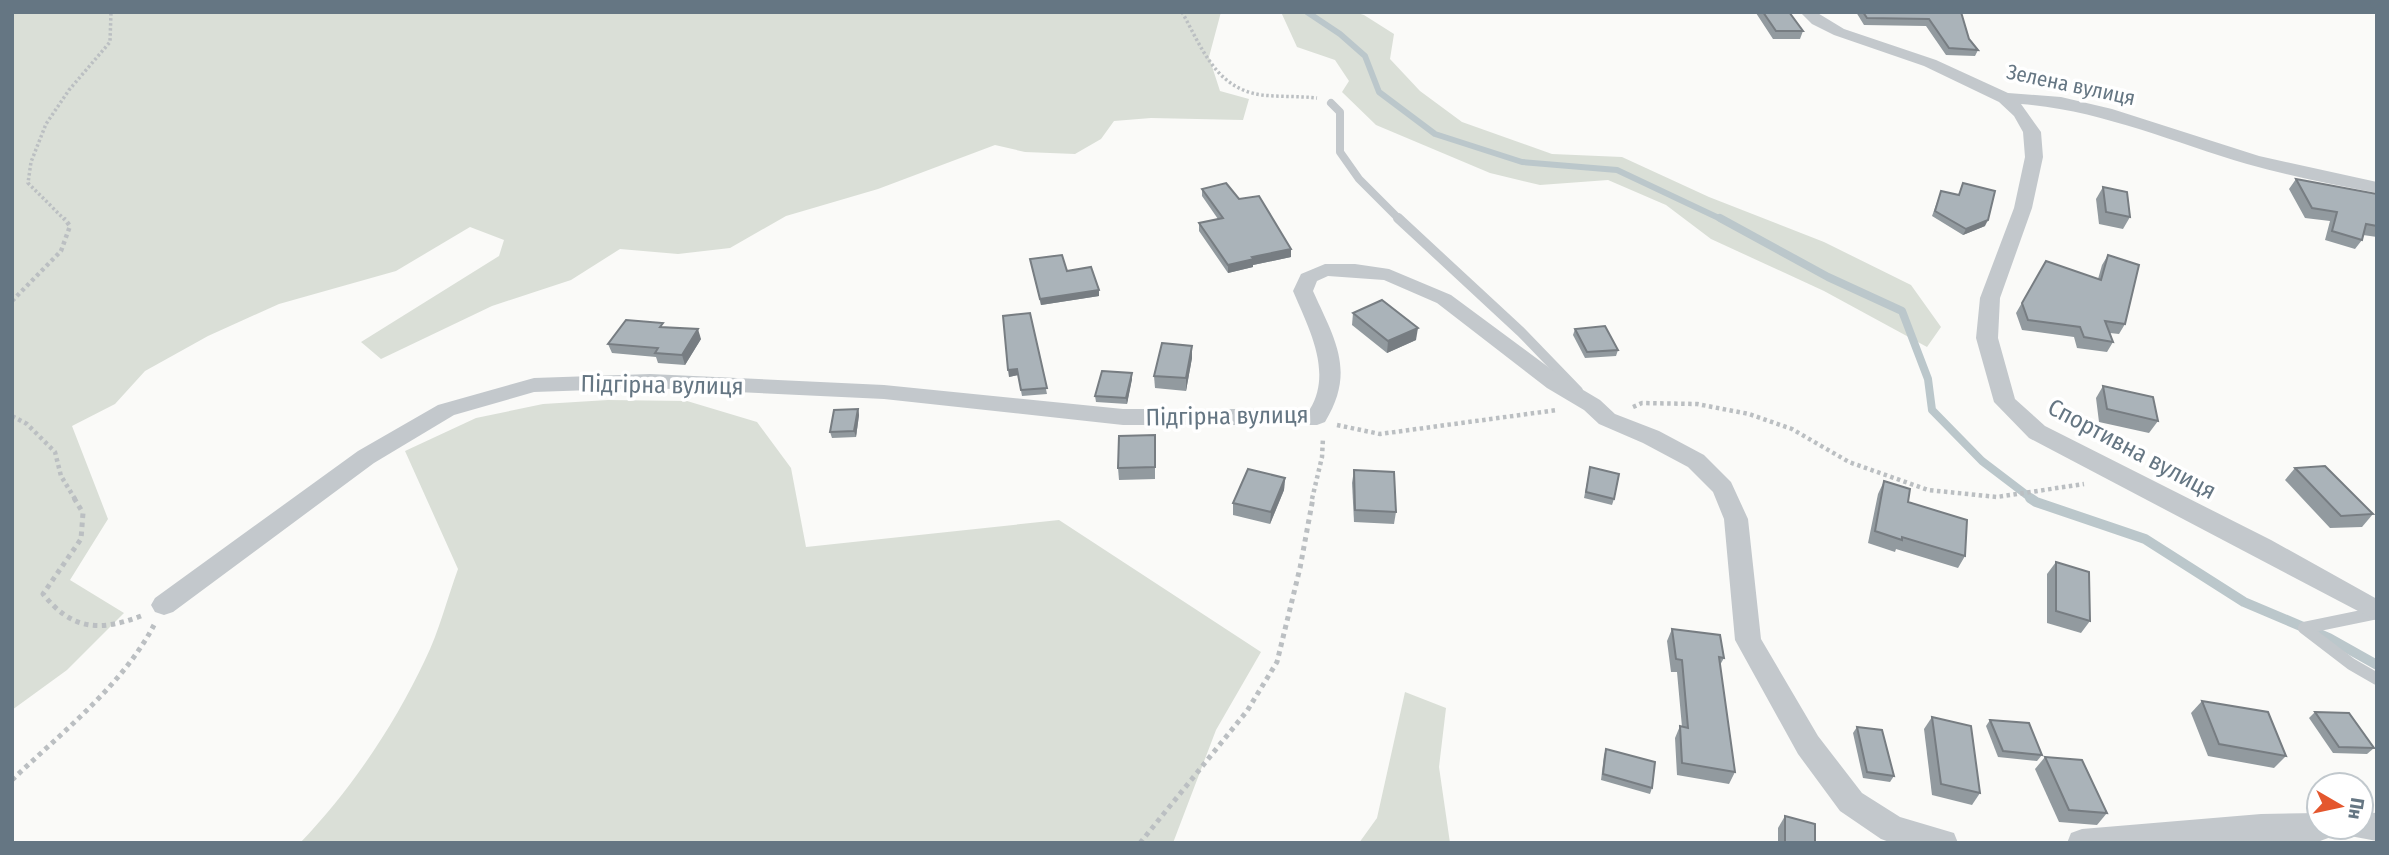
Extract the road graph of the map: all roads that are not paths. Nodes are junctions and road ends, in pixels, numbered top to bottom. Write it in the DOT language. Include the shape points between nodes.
graph roads {
  1 [pos="1807,12"];
  2 [pos="2005,97"];
  3 [pos="1331,103"];
  4 [pos="2377,188"];
  5 [pos="1600,412"];
  6 [pos="164,605"];
  7 [pos="2377,612"];
  8 [pos="2377,679"];
  9 [pos="2305,827"];
  10 [pos="1930,842"];
  11 [pos="2082,843"];
  1 -- 2 [label="street, Зелена вулиця" via="1839,32 1930,63"];
  2 -- 4 [label="street, Зелена вулиця" via="2061,102 2265,163"];
  2 -- 7 [label="street, Спортивна вулиця" via="2032,132 2034,157 2023,208 1990,298 1987,338 2005,402 2037,432"];
  3 -- 5 [label="lane" via="1340,112 1340,152 1359,179"];
  5 -- 6 [label="street, Підгірна вулиця" via="1444,299 1389,275 1325,270 1308,278 1303,291 1329,351 1332,384 1328,403 1317,417 1123,418 884,392 650,381 534,385 446,410 366,457"];
  5 -- 10 [label="street, Підгірна вулиця" via="1696,461 1723,488 1737,519 1748,640 1808,745 1852,802 1892,829"];
  7 -- 8 [label="lane" via="2304,628"];
  9 -- 11 [label="street"];
}
